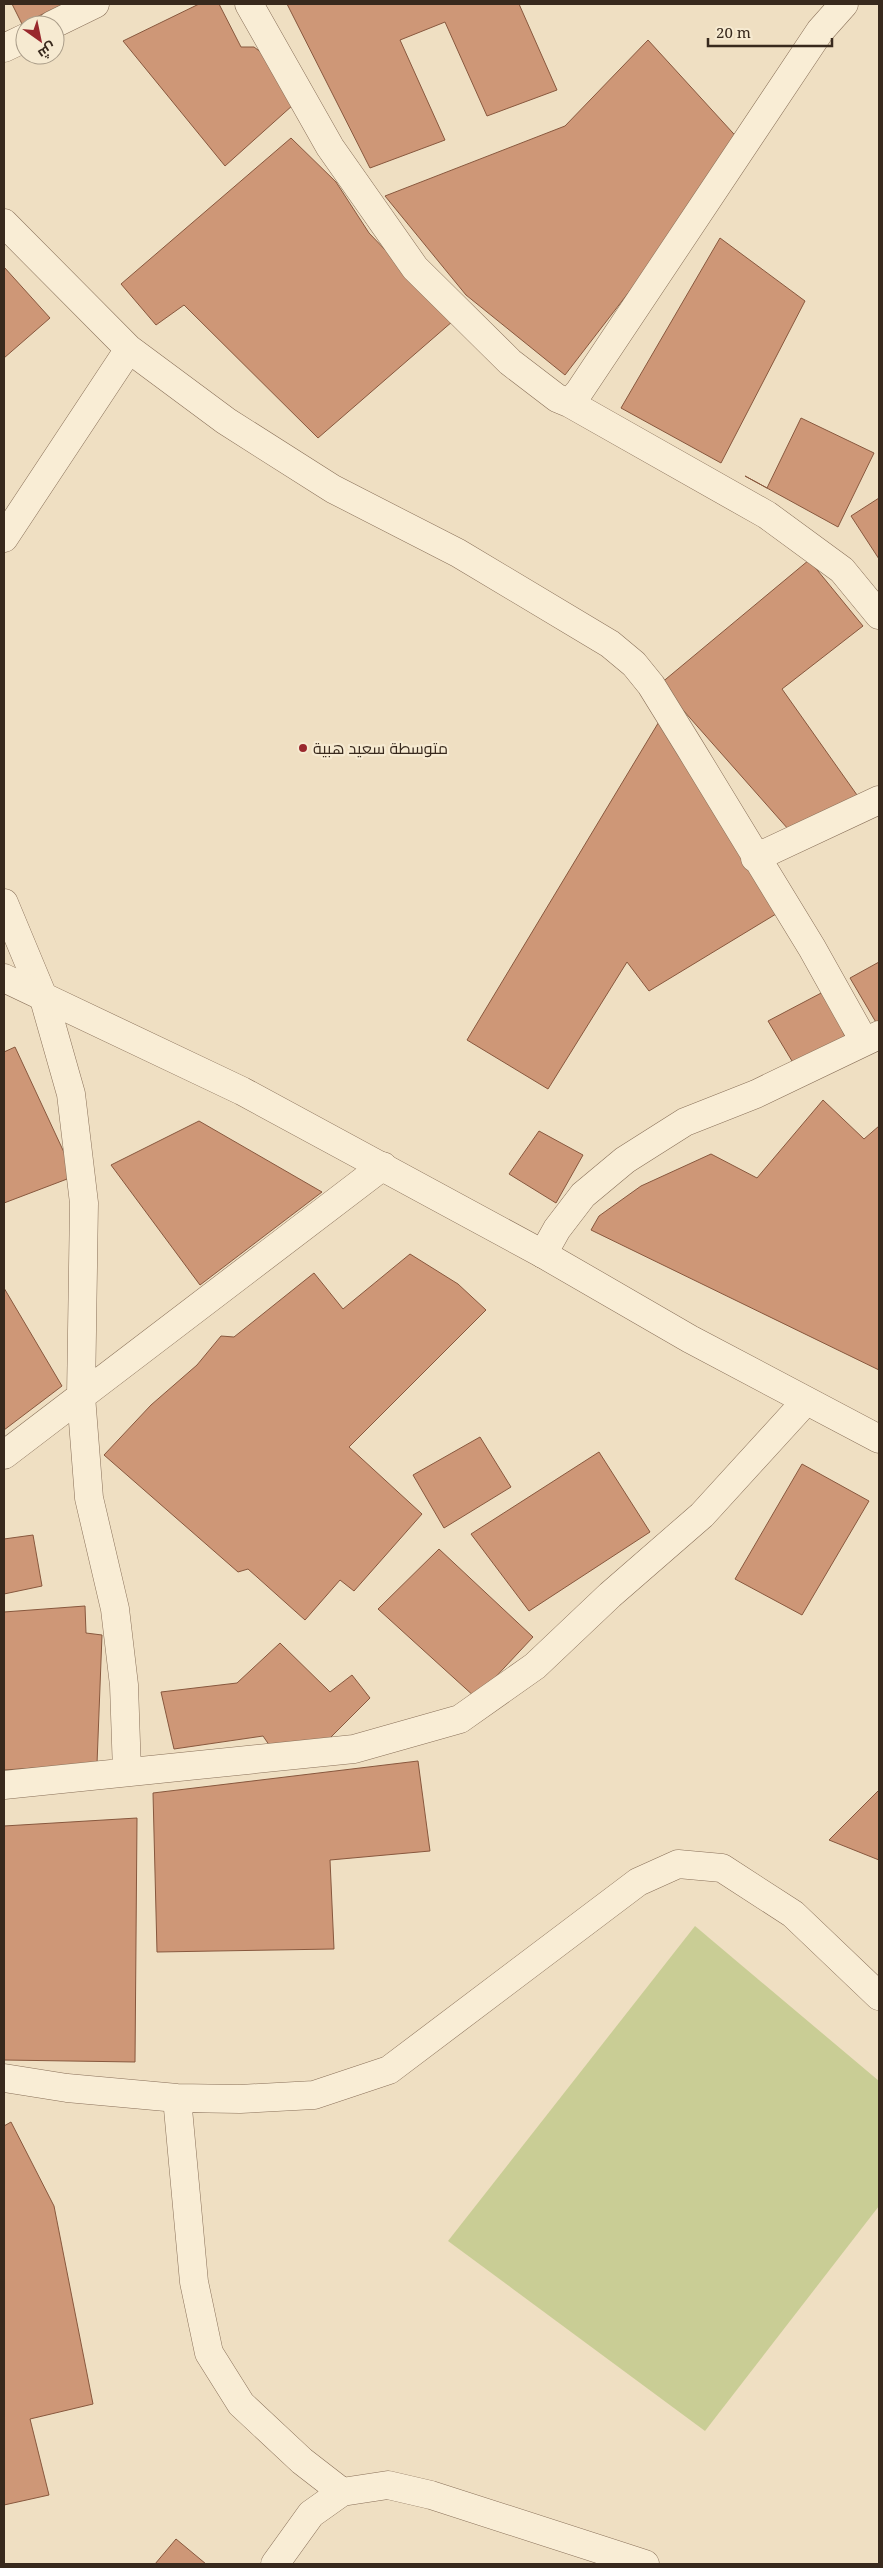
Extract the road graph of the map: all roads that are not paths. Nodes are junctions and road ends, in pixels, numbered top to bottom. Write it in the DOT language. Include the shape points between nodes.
graph roads {
  1 [pos="95,4"];
  2 [pos="249,4"];
  3 [pos="844,4"];
  4 [pos="65,19"];
  5 [pos="4,223"];
  6 [pos="129,350"];
  7 [pos="569,403"];
  8 [pos="4,538"];
  9 [pos="879,615"];
  10 [pos="879,800"];
  11 [pos="755,858"];
  12 [pos="4,903"];
  13 [pos="4,978"];
  14 [pos="44,999"];
  15 [pos="872,1038"];
  16 [pos="383,1166"];
  17 [pos="543,1254"];
  18 [pos="81,1396"];
  19 [pos="806,1401"];
  20 [pos="879,1439"];
  21 [pos="4,1456"];
  22 [pos="127,1772"];
  23 [pos="4,1784"];
  24 [pos="879,1996"];
  25 [pos="4,2078"];
  26 [pos="177,2098"];
  27 [pos="342,2492"];
  28 [pos="275,2564"];
  29 [pos="645,2564"];
  1 -- 4 [label="street"];
  2 -- 7 [label="street" via="330,147 415,268 510,362 557,398"];
  3 -- 7 [label="street" via="814,40"];
  5 -- 6 [label="street"];
  6 -- 8 [label="street"];
  6 -- 11 [label="street" via="226,421 334,488 458,553 610,644 634,664 651,685"];
  7 -- 9 [label="street" via="767,515 842,570"];
  10 -- 11 [label="street"];
  11 -- 15 [label="street"];
  12 -- 14 [label="street"];
  13 -- 14 [label="street"];
  14 -- 16 [label="street" via="242,1091"];
  14 -- 18 [label="street" via="72,1094 84,1203"];
  15 -- 17 [label="street" via="756,1094 685,1122 626,1160 583,1195"];
  16 -- 17 [label="street"];
  16 -- 18 [label="street"];
  17 -- 19 [label="street" via="690,1340"];
  18 -- 21 [label="street"];
  18 -- 22 [label="street" via="89,1498 115,1609 124,1686"];
  19 -- 20 [label="street"];
  19 -- 22 [label="street" via="702,1514 535,1666 460,1719 354,1749"];
  22 -- 23 [label="street"];
  24 -- 26 [label="street" via="793,1914 722,1868 678,1864 638,1882 389,2070 314,2095"];
  25 -- 26 [label="street" via="67,2088"];
  26 -- 27 [label="street" via="194,2282 209,2354 241,2404 302,2461"];
  27 -- 28 [label="street" via="311,2514"];
  27 -- 29 [label="street" via="388,2485 431,2495"];
}
